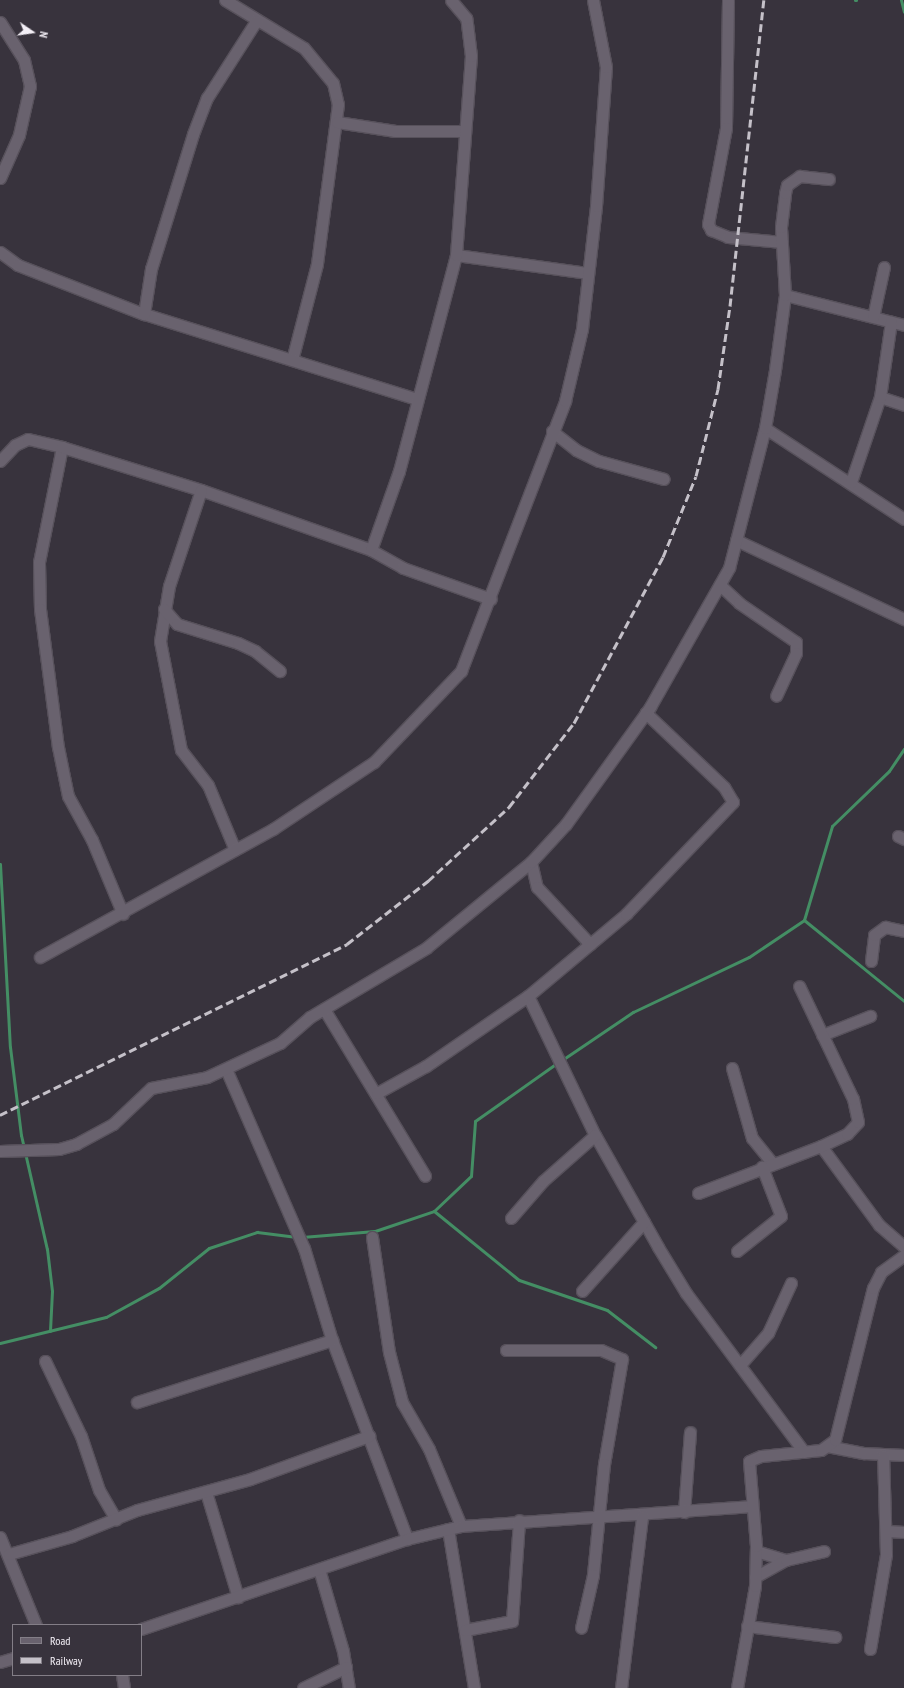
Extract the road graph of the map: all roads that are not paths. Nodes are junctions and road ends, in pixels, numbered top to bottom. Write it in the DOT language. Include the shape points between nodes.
graph roads {
  1 [pos="225,0"];
  2 [pos="451,0"];
  3 [pos="593,0"];
  4 [pos="728,0"];
  5 [pos="256,21"];
  6 [pos="0,22"];
  7 [pos="337,122"];
  8 [pos="464,131"];
  9 [pos="0,178"];
  10 [pos="829,179"];
  11 [pos="782,242"];
  12 [pos="0,252"];
  13 [pos="456,255"];
  14 [pos="884,267"];
  15 [pos="587,273"];
  16 [pos="785,295"];
  17 [pos="144,314"];
  18 [pos="873,317"];
  19 [pos="891,322"];
  20 [pos="904,325"];
  21 [pos="292,360"];
  22 [pos="880,397"];
  23 [pos="417,399"];
  24 [pos="904,405"];
  25 [pos="765,428"];
  26 [pos="552,431"];
  27 [pos="62,447"];
  28 [pos="0,461"];
  29 [pos="664,479"];
  30 [pos="851,482"];
  31 [pos="201,490"];
  32 [pos="904,519"];
  33 [pos="736,540"];
  34 [pos="371,550"];
  35 [pos="721,586"];
  36 [pos="491,599"];
  37 [pos="164,609"];
  38 [pos="904,619"];
  39 [pos="280,671"];
  40 [pos="776,696"];
  41 [pos="646,713"];
  42 [pos="235,850"];
  43 [pos="531,862"];
  44 [pos="123,914"];
  45 [pos="904,930"];
  46 [pos="590,944"];
  47 [pos="40,957"];
  48 [pos="870,961"];
  49 [pos="799,986"];
  50 [pos="528,996"];
  51 [pos="324,1009"];
  52 [pos="870,1016"];
  53 [pos="822,1035"];
  54 [pos="732,1068"];
  55 [pos="226,1069"];
  56 [pos="377,1094"];
  57 [pos="595,1135"];
  58 [pos="821,1146"];
  59 [pos="0,1151"];
  60 [pos="774,1164"];
  61 [pos="762,1167"];
  62 [pos="425,1176"];
  63 [pos="698,1193"];
  64 [pos="510,1218"];
  65 [pos="644,1222"];
  66 [pos="372,1237"];
  67 [pos="904,1247"];
  68 [pos="737,1251"];
  69 [pos="904,1255"];
  70 [pos="791,1283"];
  71 [pos="582,1291"];
  72 [pos="332,1340"];
  73 [pos="506,1350"];
  74 [pos="45,1361"];
  75 [pos="740,1365"];
  76 [pos="137,1402"];
  77 [pos="690,1432"];
  78 [pos="369,1436"];
  79 [pos="827,1446"];
  80 [pos="804,1452"];
  81 [pos="883,1455"];
  82 [pos="904,1455"];
  83 [pos="206,1492"];
  84 [pos="751,1506"];
  85 [pos="684,1512"];
  86 [pos="642,1516"];
  87 [pos="597,1519"];
  88 [pos="116,1520"];
  89 [pos="519,1520"];
  90 [pos="461,1526"];
  91 [pos="448,1529"];
  92 [pos="888,1531"];
  93 [pos="904,1532"];
  94 [pos="0,1537"];
  95 [pos="407,1539"];
  96 [pos="756,1551"];
  97 [pos="824,1551"];
  98 [pos="9,1554"];
  99 [pos="786,1560"];
  100 [pos="319,1569"];
  101 [pos="755,1577"];
  102 [pos="238,1597"];
  103 [pos="36,1624"];
  104 [pos="748,1626"];
  105 [pos="581,1628"];
  106 [pos="142,1629"];
  107 [pos="465,1630"];
  108 [pos="835,1637"];
  109 [pos="870,1649"];
  110 [pos="12,1658"];
  111 [pos="0,1662"];
  112 [pos="346,1667"];
  113 [pos="122,1676"];
  114 [pos="124,1688"];
  115 [pos="303,1688"];
  116 [pos="349,1688"];
  117 [pos="474,1688"];
  118 [pos="621,1688"];
  119 [pos="737,1688"];
  1 -- 5 [label="street"];
  2 -- 8 [label="street" via="466,18 469,35 471,63"];
  3 -- 15 [label="street" via="606,67 596,206"];
  4 -- 11 [label="street" via="726,128 708,224 711,230 728,237"];
  5 -- 7 [label="street" via="304,48 320,63 333,83"];
  5 -- 17 [label="street" via="208,98 193,134 151,269"];
  6 -- 9 [label="street" via="24,60 30,86 19,135"];
  7 -- 8 [label="street" via="395,131"];
  7 -- 21 [label="street" via="317,264"];
  8 -- 13 [label="street" via="462,209"];
  10 -- 11 [label="street" via="804,175 787,185"];
  11 -- 16 [label="street"];
  12 -- 17 [label="street" via="18,265"];
  13 -- 15 [label="street"];
  13 -- 23 [label="street"];
  14 -- 18 [label="street"];
  15 -- 26 [label="street" via="574,365"];
  16 -- 18 [label="street"];
  16 -- 25 [label="street"];
  17 -- 21 [label="street"];
  18 -- 19 [label="street"];
  19 -- 20 [label="street"];
  19 -- 22 [label="street"];
  21 -- 23 [label="street"];
  22 -- 24 [label="street"];
  22 -- 30 [label="street"];
  23 -- 34 [label="street" via="399,471"];
  25 -- 30 [label="street"];
  25 -- 33 [label="street"];
  26 -- 29 [label="street" via="576,450 598,461"];
  26 -- 36 [label="street"];
  27 -- 28 [label="street" via="28,440 15,445"];
  27 -- 31 [label="street"];
  27 -- 44 [label="street" via="39,562 40,609 58,747 68,796 92,840"];
  30 -- 32 [label="street"];
  31 -- 34 [label="street"];
  31 -- 37 [label="street"];
  33 -- 35 [label="street"];
  33 -- 38 [label="street"];
  34 -- 36 [label="street" via="403,568"];
  35 -- 40 [label="street" via="739,603 796,642 796,653"];
  35 -- 41 [label="street"];
  36 -- 42 [label="street" via="461,671 374,762 273,829"];
  37 -- 39 [label="street" via="177,624 238,643"];
  37 -- 42 [label="street" via="161,648 181,750 208,785"];
  41 -- 43 [label="street" via="566,824"];
  41 -- 46 [label="street" via="724,787 733,802 626,914"];
  42 -- 44 [label="street"];
  43 -- 46 [label="street" via="537,887"];
  43 -- 51 [label="street" via="426,948"];
  44 -- 47 [label="street"];
  45 -- 48 [label="street" via="885,927 874,935"];
  46 -- 50 [label="street"];
  49 -- 53 [label="street"];
  50 -- 56 [label="street" via="426,1066"];
  50 -- 57 [label="street"];
  51 -- 55 [label="street" via="280,1043"];
  51 -- 56 [label="street" via="356,1066"];
  52 -- 53 [label="street"];
  53 -- 58 [label="street" via="853,1099 858,1122 847,1134"];
  54 -- 60 [label="street" via="752,1138"];
  55 -- 59 [label="street" via="207,1077 150,1088 113,1124 76,1144 59,1149"];
  55 -- 72 [label="street" via="304,1248"];
  56 -- 62 [label="street"];
  57 -- 64 [label="street" via="543,1180"];
  57 -- 65 [label="street"];
  58 -- 60 [label="street"];
  58 -- 67 [label="street" via="879,1225"];
  60 -- 61 [label="street"];
  61 -- 63 [label="street"];
  61 -- 68 [label="street" via="781,1216"];
  65 -- 71 [label="street"];
  65 -- 75 [label="street" via="686,1293"];
  66 -- 90 [label="street" via="389,1352 402,1402 429,1449"];
  69 -- 79 [label="street" via="880,1272 873,1288 842,1424 836,1440"];
  70 -- 75 [label="street" via="768,1333"];
  72 -- 76 [label="street"];
  72 -- 78 [label="street"];
  73 -- 87 [label="street" via="601,1350 622,1359"];
  74 -- 88 [label="street" via="81,1436 99,1490"];
  75 -- 80 [label="street"];
  77 -- 85 [label="street"];
  78 -- 83 [label="street"];
  78 -- 95 [label="street"];
  79 -- 80 [label="street"];
  79 -- 81 [label="street"];
  80 -- 84 [label="street" via="760,1456 749,1460"];
  81 -- 82 [label="street"];
  81 -- 92 [label="street" via="882,1495"];
  83 -- 88 [label="street" via="137,1510"];
  83 -- 102 [label="street"];
  84 -- 85 [label="street"];
  84 -- 96 [label="street"];
  85 -- 86 [label="street"];
  86 -- 87 [label="street"];
  86 -- 118 [label="street"];
  87 -- 89 [label="street"];
  87 -- 105 [label="street" via="592,1575"];
  88 -- 98 [label="street"];
  89 -- 90 [label="street"];
  89 -- 107 [label="street" via="514,1617 512,1621"];
  90 -- 91 [label="street"];
  91 -- 95 [label="street"];
  91 -- 107 [label="street"];
  92 -- 93 [label="street"];
  92 -- 109 [label="street"];
  94 -- 98 [label="street"];
  95 -- 100 [label="street"];
  96 -- 99 [label="street"];
  96 -- 101 [label="street"];
  97 -- 99 [label="street"];
  98 -- 103 [label="street"];
  99 -- 101 [label="street"];
  100 -- 102 [label="street"];
  100 -- 112 [label="street"];
  101 -- 104 [label="street"];
  102 -- 106 [label="street"];
  104 -- 108 [label="street"];
  104 -- 119 [label="street"];
  107 -- 117 [label="street"];
  110 -- 111 [label="street"];
  112 -- 115 [label="street"];
  112 -- 116 [label="street"];
  113 -- 114 [label="street"];
}
